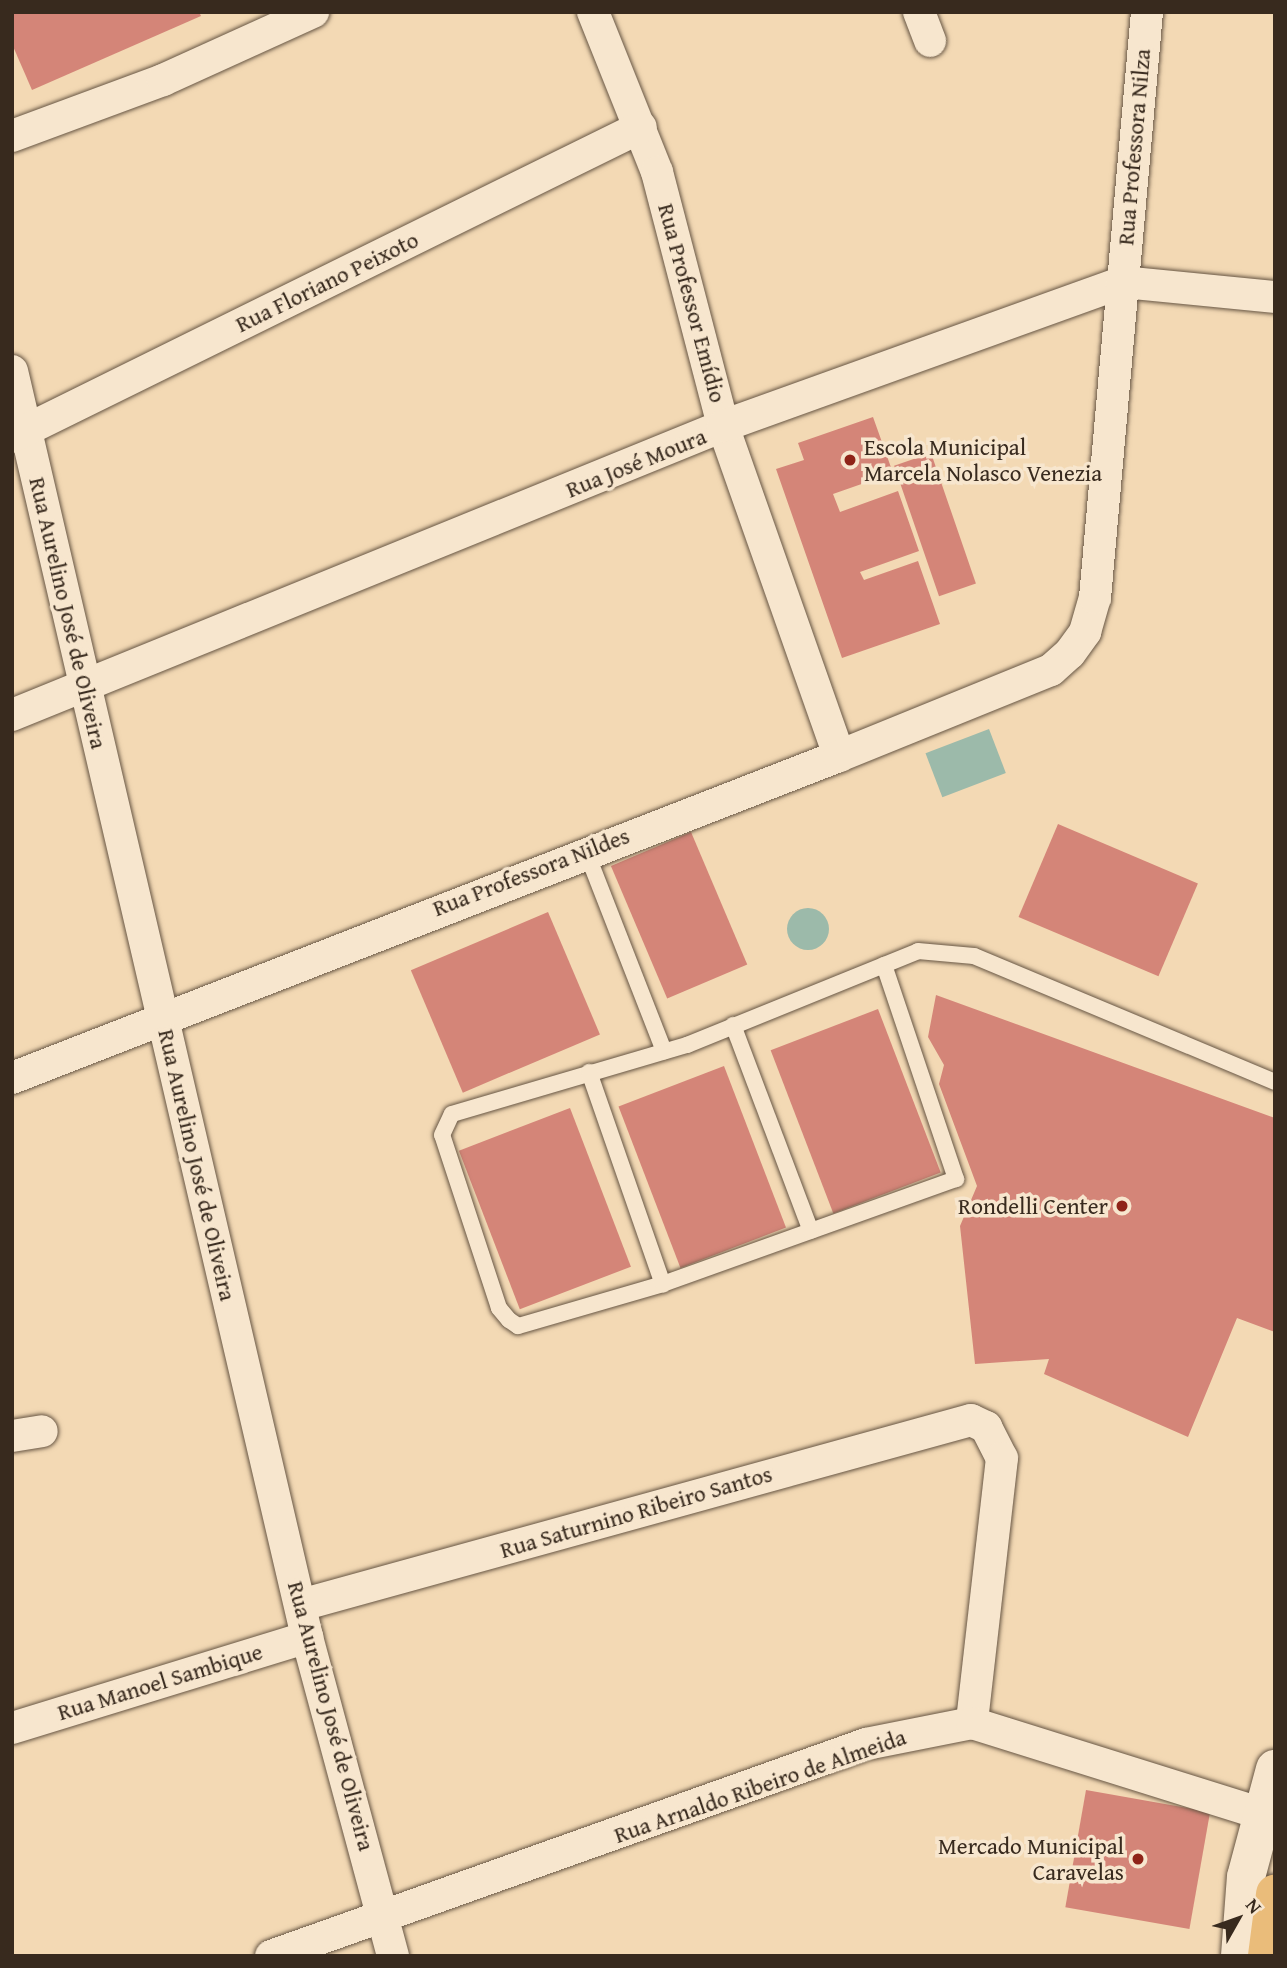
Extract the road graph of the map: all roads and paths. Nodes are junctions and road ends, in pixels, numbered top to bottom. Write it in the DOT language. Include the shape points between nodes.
graph roads {
  1 [pos="313,12"];
  2 [pos="593,12"];
  3 [pos="919,12"];
  4 [pos="1147,12"];
  5 [pos="930,41"];
  6 [pos="641,127"];
  7 [pos="12,136"];
  8 [pos="1122,282"];
  9 [pos="1275,297"];
  10 [pos="12,371"];
  11 [pos="723,426"];
  12 [pos="19,434"];
  13 [pos="1051,670"];
  14 [pos="85,686"];
  15 [pos="12,715"];
  16 [pos="839,755"];
  17 [pos="586,850"];
  18 [pos="884,965"];
  19 [pos="162,1017"];
  20 [pos="733,1026"];
  21 [pos="664,1051"];
  22 [pos="589,1072"];
  23 [pos="12,1078"];
  24 [pos="1275,1082"];
  25 [pos="811,1231"];
  26 [pos="663,1284"];
  27 [pos="301,1605"];
  28 [pos="307,1637"];
  29 [pos="972,1723"];
  30 [pos="12,1728"];
  31 [pos="1275,1769"];
  32 [pos="1261,1813"];
  33 [pos="1275,1894"];
  34 [pos="384,1919"];
  35 [pos="1248,1953"];
  36 [pos="271,1956"];
  37 [pos="393,1956"];
  1 -- 7 [label="street" via="163,80"];
  2 -- 6 [label="street, Rua Professor Emídio"];
  3 -- 5 [label="street"];
  4 -- 8 [label="street, Rua Professora Nilza"];
  6 -- 11 [label="street, Rua Professor Emídio"];
  6 -- 12 [label="street, Rua Floriano Peixoto"];
  8 -- 9 [label="street, Rua José Moura"];
  8 -- 11 [label="street, Rua José Moura"];
  8 -- 13 [label="street, Rua Professora Nilza" via="1095,598 1085,632"];
  10 -- 12 [label="street, Rua Aurelino José de Oliveira"];
  11 -- 14 [label="street, Rua José Moura"];
  11 -- 16 [label="street, Rua Professor Emídio"];
  12 -- 14 [label="street, Rua Aurelino José de Oliveira"];
  13 -- 16 [label="street, Rua Professora Nildes"];
  14 -- 15 [label="street, Rua José Moura"];
  14 -- 19 [label="street, Rua Aurelino José de Oliveira"];
  16 -- 17 [label="street, Rua Professora Nildes"];
  17 -- 19 [label="street, Rua Professora Nildes"];
  17 -- 21 [label="lane"];
  18 -- 20 [label="lane"];
  18 -- 24 [label="lane" via="930,948 957,951"];
  18 -- 25 [label="lane" via="956,1179"];
  19 -- 23 [label="street, Rua Professora Nildes"];
  19 -- 27 [label="street, Rua Aurelino José de Oliveira"];
  20 -- 21 [label="lane"];
  20 -- 25 [label="lane"];
  21 -- 22 [label="lane"];
  22 -- 26 [label="lane"];
  22 -- 26 [label="lane" via="470,1106 452,1114 442,1135 499,1308 518,1326"];
  25 -- 26 [label="lane"];
  27 -- 28 [label="street, Rua Aurelino José de Oliveira"];
  27 -- 29 [label="street, Rua Saturnino Ribeiro Santos" via="971,1420 986,1426 1002,1458"];
  28 -- 30 [label="street, Rua Manoel Sambique"];
  28 -- 34 [label="street, Rua Aurelino José de Oliveira"];
  29 -- 32 [label="street, Rua Arnaldo Ribeiro de Almeida"];
  29 -- 34 [label="street, Rua Arnaldo Ribeiro de Almeida" via="866,1744"];
  31 -- 32 [label="street"];
  32 -- 35 [label="street"];
  33 -- 35 [label="main road"];
  34 -- 36 [label="street, Rua Arnaldo Ribeiro de Almeida"];
  34 -- 37 [label="street, Rua Aurelino José de Oliveira"];
}
